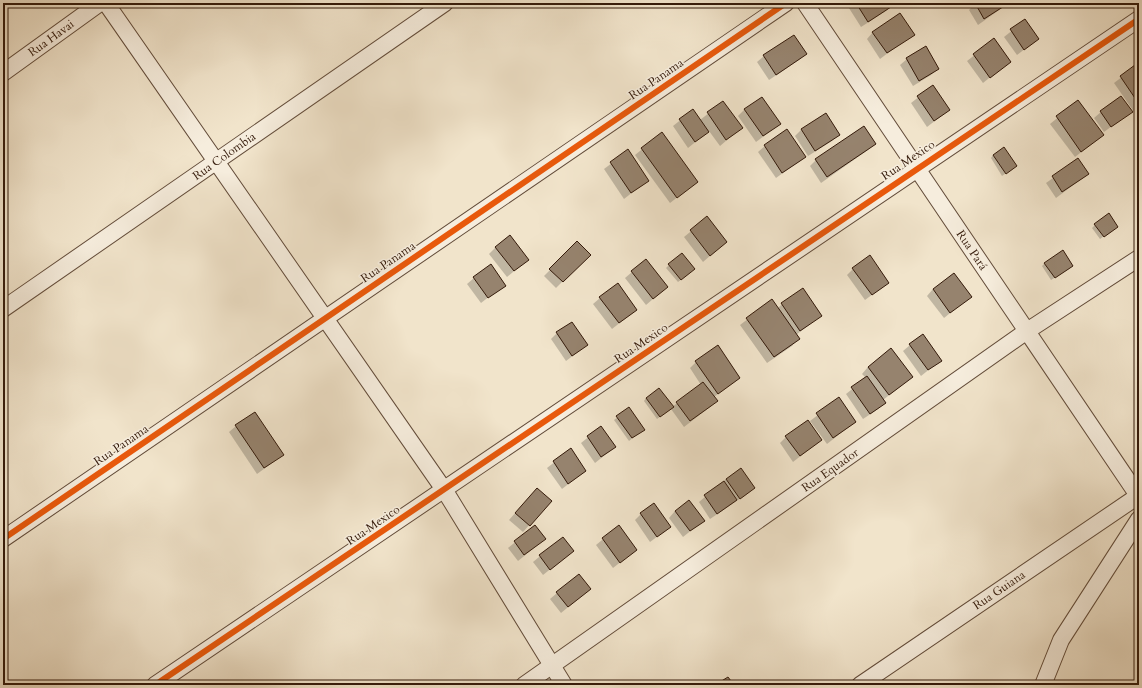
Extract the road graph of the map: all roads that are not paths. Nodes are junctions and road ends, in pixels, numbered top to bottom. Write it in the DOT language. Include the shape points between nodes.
graph roads {
  1 [pos="100,3"];
  2 [pos="106,3"];
  3 [pos="445,3"];
  4 [pos="786,3"];
  5 [pos="805,3"];
  6 [pos="1139,19"];
  7 [pos="3,73"];
  8 [pos="216,161"];
  9 [pos="917,167"];
  10 [pos="1139,258"];
  11 [pos="3,309"];
  12 [pos="325,319"];
  13 [pos="1027,331"];
  14 [pos="445,491"];
  15 [pos="1139,496"];
  16 [pos="1139,519"];
  17 [pos="3,539"];
  18 [pos="552,667"];
  19 [pos="155,685"];
  20 [pos="524,685"];
  21 [pos="564,685"];
  22 [pos="860,685"];
  23 [pos="1043,685"];
  1 -- 7 [label="street, Rua Havai"];
  2 -- 8 [label="street"];
  3 -- 8 [label="street, Rua Colombia"];
  4 -- 12 [label="street, Rua Panama"];
  5 -- 9 [label="street, Rua Pará"];
  6 -- 9 [label="street, Rua Mexico"];
  8 -- 11 [label="street, Rua Colombia"];
  8 -- 12 [label="street"];
  9 -- 13 [label="street, Rua Pará"];
  9 -- 14 [label="street, Rua Mexico"];
  10 -- 13 [label="street, Rua Equador"];
  12 -- 14 [label="street"];
  12 -- 17 [label="street, Rua Panama"];
  13 -- 15 [label="street, Rua Pará"];
  13 -- 18 [label="street, Rua Equador"];
  14 -- 18 [label="street"];
  14 -- 19 [label="street, Rua Mexico"];
  15 -- 22 [label="street, Rua Guiana"];
  16 -- 23 [label="street" via="1061,640"];
  18 -- 20 [label="street, Rua Equador"];
  18 -- 21 [label="street"];
}
